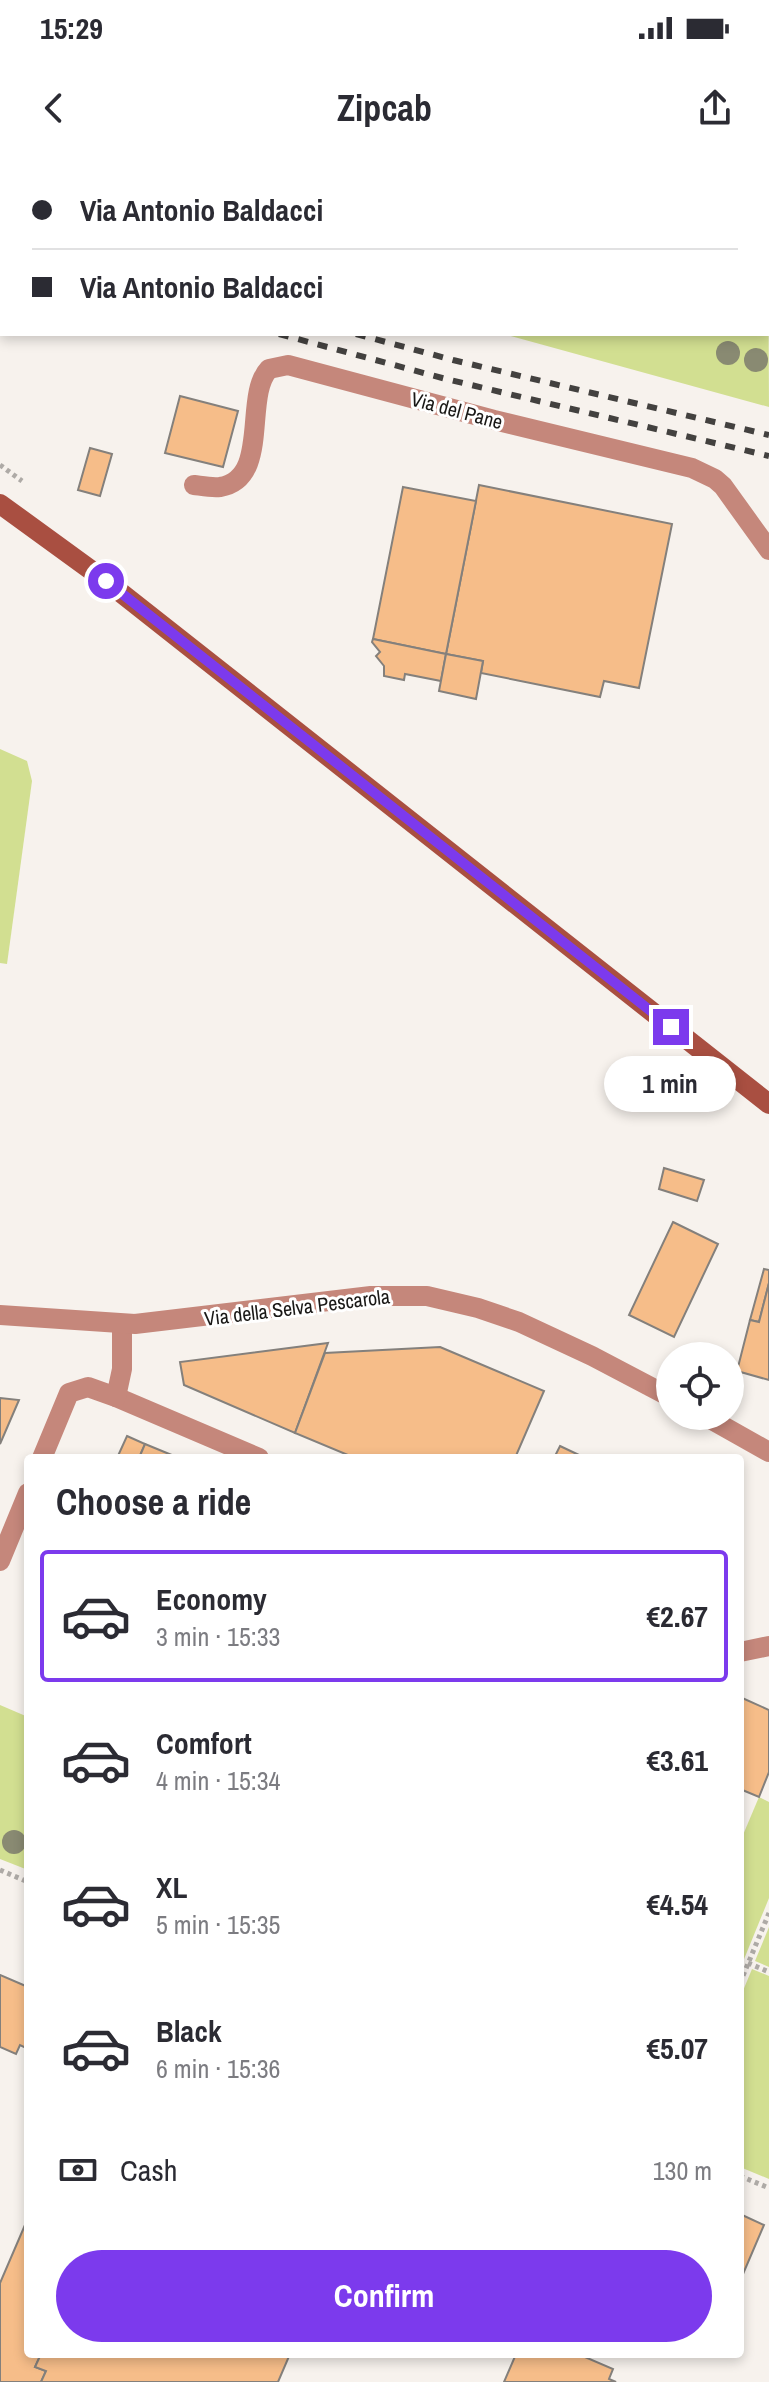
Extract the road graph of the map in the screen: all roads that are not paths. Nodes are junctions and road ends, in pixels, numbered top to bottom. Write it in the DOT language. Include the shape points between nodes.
graph roads {
  1 [pos="194,485"];
  2 [pos="0,504"];
  3 [pos="769,550"];
  4 [pos="769,1104"];
  5 [pos="0,1315"];
  6 [pos="122,1324"];
  7 [pos="656,1390"];
  8 [pos="116,1397"];
  9 [pos="730,1430"];
  10 [pos="769,1452"];
  11 [pos="44,1454"];
  12 [pos="250,1454"];
  13 [pos="24,1503"];
  14 [pos="0,1561"];
  15 [pos="769,1646"];
  16 [pos="744,1651"];
  1 -- 3 [label="street, Via del Pane" via="220,487 238,478 253,447 261,380 269,369 288,365 692,468 723,486"];
  2 -- 4 [label="street" via="106,581"];
  5 -- 6 [label="street, Via della Selva Pescarola"];
  6 -- 7 [label="street, Via della Selva Pescarola" via="394,1294 427,1296 519,1322"];
  6 -- 8 [label="street"];
  8 -- 11 [label="street" via="88,1387 69,1393"];
  8 -- 12 [label="street"];
  9 -- 10 [label="street"];
  13 -- 14 [label="street"];
  15 -- 16 [label="street"];
}
